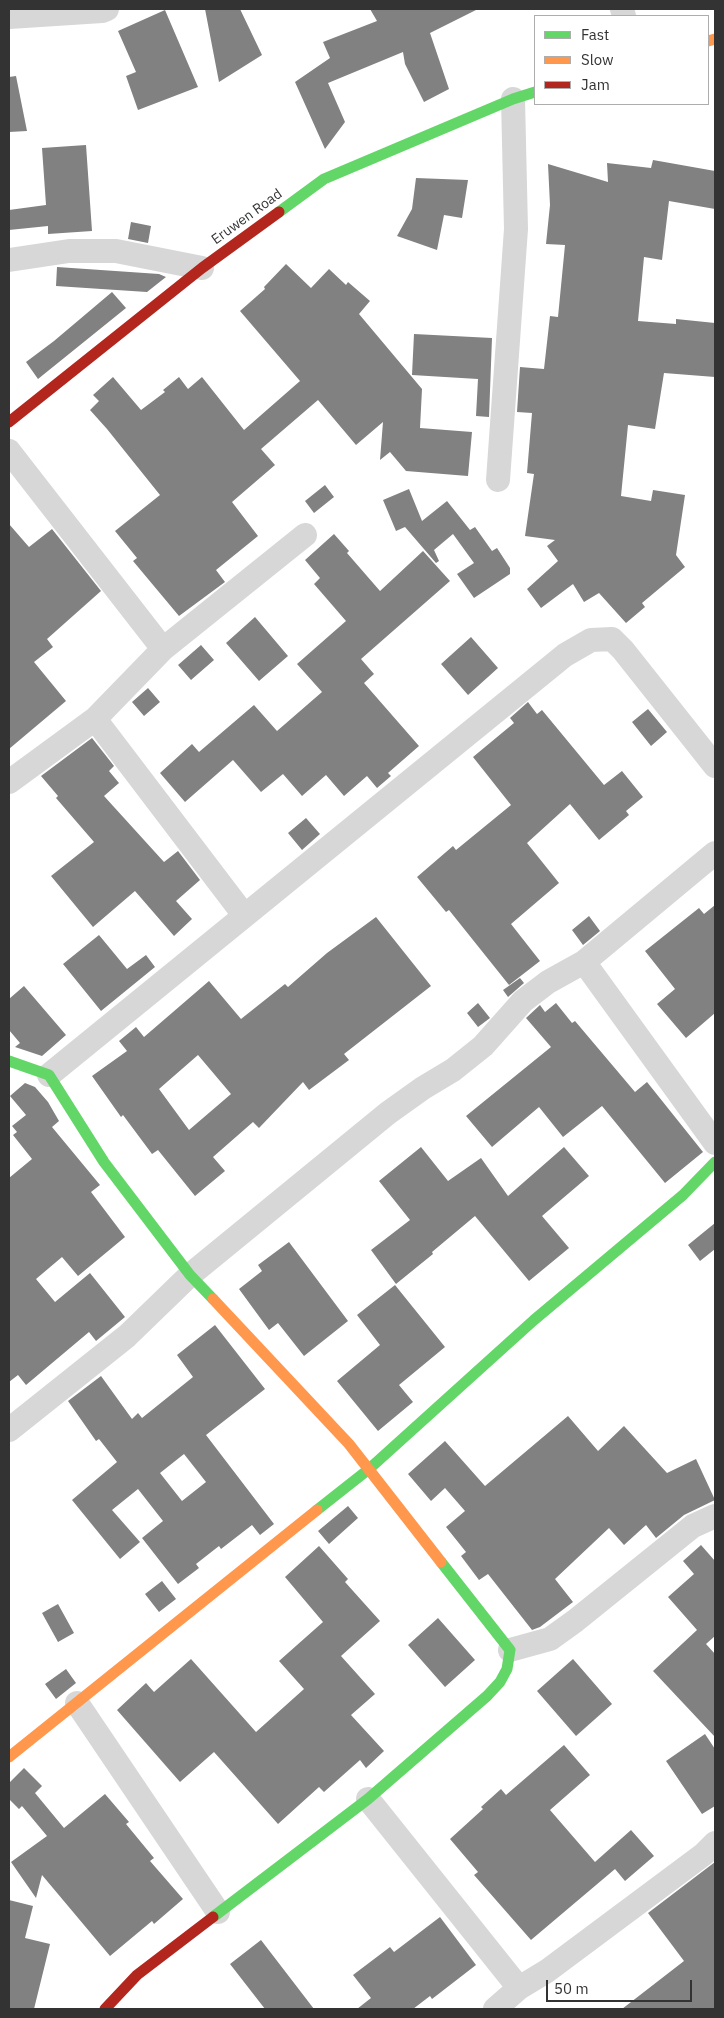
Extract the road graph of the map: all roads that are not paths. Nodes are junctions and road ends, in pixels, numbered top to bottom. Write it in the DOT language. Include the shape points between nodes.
graph roads {
  1 [pos="103,10"];
  2 [pos="9,17"];
  3 [pos="524,96"];
  4 [pos="9,260"];
  5 [pos="202,268"];
  6 [pos="9,422"];
  7 [pos="9,450"];
  8 [pos="498,480"];
  9 [pos="306,535"];
  10 [pos="163,649"];
  11 [pos="96,718"];
  12 [pos="715,766"];
  13 [pos="9,782"];
  14 [pos="715,853"];
  15 [pos="244,914"];
  16 [pos="584,962"];
  17 [pos="9,1061"];
  18 [pos="49,1076"];
  19 [pos="715,1144"];
  20 [pos="715,1162"];
  21 [pos="190,1275"];
  22 [pos="9,1429"];
  23 [pos="369,1469"];
  24 [pos="715,1516"];
  25 [pos="510,1650"];
  26 [pos="77,1703"];
  27 [pos="9,1757"];
  28 [pos="368,1799"];
  29 [pos="715,1843"];
  30 [pos="218,1912"];
  31 [pos="519,1988"];
  32 [pos="105,2009"];
  33 [pos="495,2009"];
  1 -- 2 [label="street"];
  3 -- 5 [label="street, Eruwen Road" via="324,179"];
  3 -- 8 [label="street"];
  4 -- 5 [label="street" via="70,251 116,252"];
  5 -- 6 [label="street, Eruwen Road"];
  7 -- 10 [label="street"];
  9 -- 10 [label="street"];
  10 -- 11 [label="street"];
  11 -- 13 [label="street"];
  11 -- 15 [label="street"];
  12 -- 15 [label="street" via="623,650 612,639 591,640 565,655"];
  14 -- 16 [label="street"];
  15 -- 18 [label="street"];
  16 -- 19 [label="street"];
  16 -- 21 [label="street" via="548,982 523,1001 476,1052 388,1113"];
  17 -- 18 [label="street"];
  18 -- 21 [label="street" via="104,1162"];
  20 -- 23 [label="street" via="683,1195 534,1320"];
  21 -- 22 [label="street" via="127,1336"];
  21 -- 23 [label="street"];
  23 -- 25 [label="street"];
  23 -- 26 [label="street" via="110,1673"];
  24 -- 25 [label="street" via="693,1526 550,1639"];
  25 -- 28 [label="street" via="507,1669 487,1696"];
  26 -- 27 [label="street"];
  26 -- 30 [label="street"];
  28 -- 30 [label="street"];
  28 -- 31 [label="street"];
  29 -- 31 [label="street"];
  30 -- 32 [label="street" via="137,1975"];
  31 -- 33 [label="street"];
}
